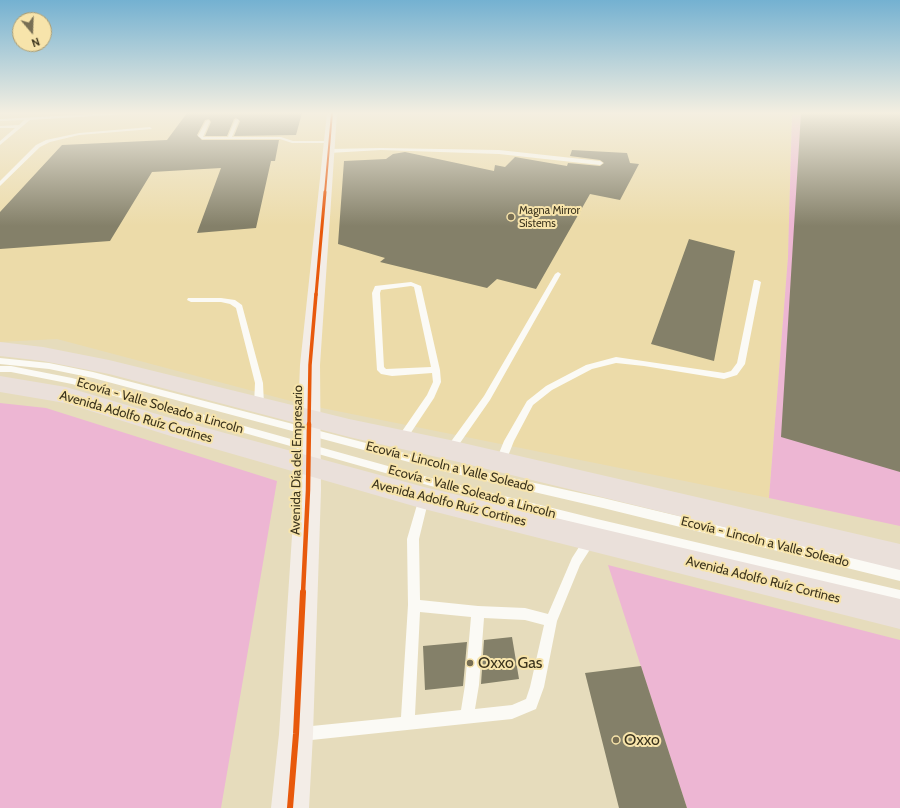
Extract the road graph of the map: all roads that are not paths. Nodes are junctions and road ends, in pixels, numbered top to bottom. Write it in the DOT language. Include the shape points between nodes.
graph roads {
  1 [pos="33,151"];
  2 [pos="330,151"];
  3 [pos="448,151"];
  4 [pos="600,163"];
  5 [pos="0,184"];
  6 [pos="558,274"];
  7 [pos="757,282"];
  8 [pos="191,300"];
  9 [pos="0,349"];
  10 [pos="0,361"];
  11 [pos="0,369"];
  12 [pos="436,370"];
  13 [pos="0,384"];
  14 [pos="259,405"];
  15 [pos="401,440"];
  16 [pos="308,441"];
  17 [pos="450,450"];
  18 [pos="500,462"];
  19 [pos="424,498"];
  20 [pos="590,539"];
  21 [pos="900,557"];
  22 [pos="900,575"];
  23 [pos="900,596"];
  24 [pos="414,605"];
  25 [pos="478,612"];
  26 [pos="900,614"];
  27 [pos="551,621"];
  28 [pos="467,716"];
  29 [pos="408,723"];
  30 [pos="296,734"];
  31 [pos="290,808"];
  1 -- 5 [label="lane"];
  2 -- 16 [label="street, Avenida Día del Empresario" via="310,365"];
  3 -- 4 [label="lane" via="499,152"];
  6 -- 17 [label="lane" via="486,398"];
  7 -- 18 [label="lane" via="741,364 734,373 716,376 616,360 589,367 549,388 530,404 508,441"];
  8 -- 14 [label="lane" via="221,300 232,302 239,307 259,383"];
  9 -- 14 [label="main road, Avenida Adolfo Ruíz Cortines" via="43,354 109,367"];
  10 -- 16 [label="lane, Ecovía - Lincoln a Valle Soleado" via="50,366 92,376"];
  11 -- 16 [label="lane, Ecovía - Valle Soleado a Lincoln" via="72,381"];
  12 -- 12 [label="lane" via="417,286 411,284 378,288 376,293 380,368 384,372 392,373"];
  12 -- 15 [label="lane" via="437,382 432,396"];
  13 -- 16 [label="main road, Avenida Adolfo Ruíz Cortines"];
  14 -- 16 [label="main road, Avenida Adolfo Ruíz Cortines"];
  15 -- 16 [label="main road, Avenida Adolfo Ruíz Cortines"];
  15 -- 17 [label="main road, Avenida Adolfo Ruíz Cortines"];
  16 -- 19 [label="main road, Avenida Adolfo Ruíz Cortines"];
  16 -- 22 [label="lane, Ecovía - Lincoln a Valle Soleado" via="440,466"];
  16 -- 23 [label="lane, Ecovía - Valle Soleado a Lincoln" via="446,486"];
  16 -- 30 [label="street, Avenida Día del Empresario"];
  17 -- 18 [label="main road, Avenida Adolfo Ruíz Cortines"];
  18 -- 21 [label="main road, Avenida Adolfo Ruíz Cortines"];
  19 -- 20 [label="main road, Avenida Adolfo Ruíz Cortines"];
  19 -- 24 [label="lane" via="413,539"];
  20 -- 26 [label="main road, Avenida Adolfo Ruíz Cortines"];
  20 -- 27 [label="lane" via="576,562"];
  24 -- 25 [label="lane"];
  24 -- 29 [label="lane"];
  25 -- 27 [label="lane" via="525,614"];
  25 -- 28 [label="lane"];
  27 -- 28 [label="lane" via="531,704 512,712"];
  28 -- 29 [label="lane"];
  29 -- 30 [label="lane"];
  30 -- 31 [label="street, Avenida Día del Empresario"];
}
